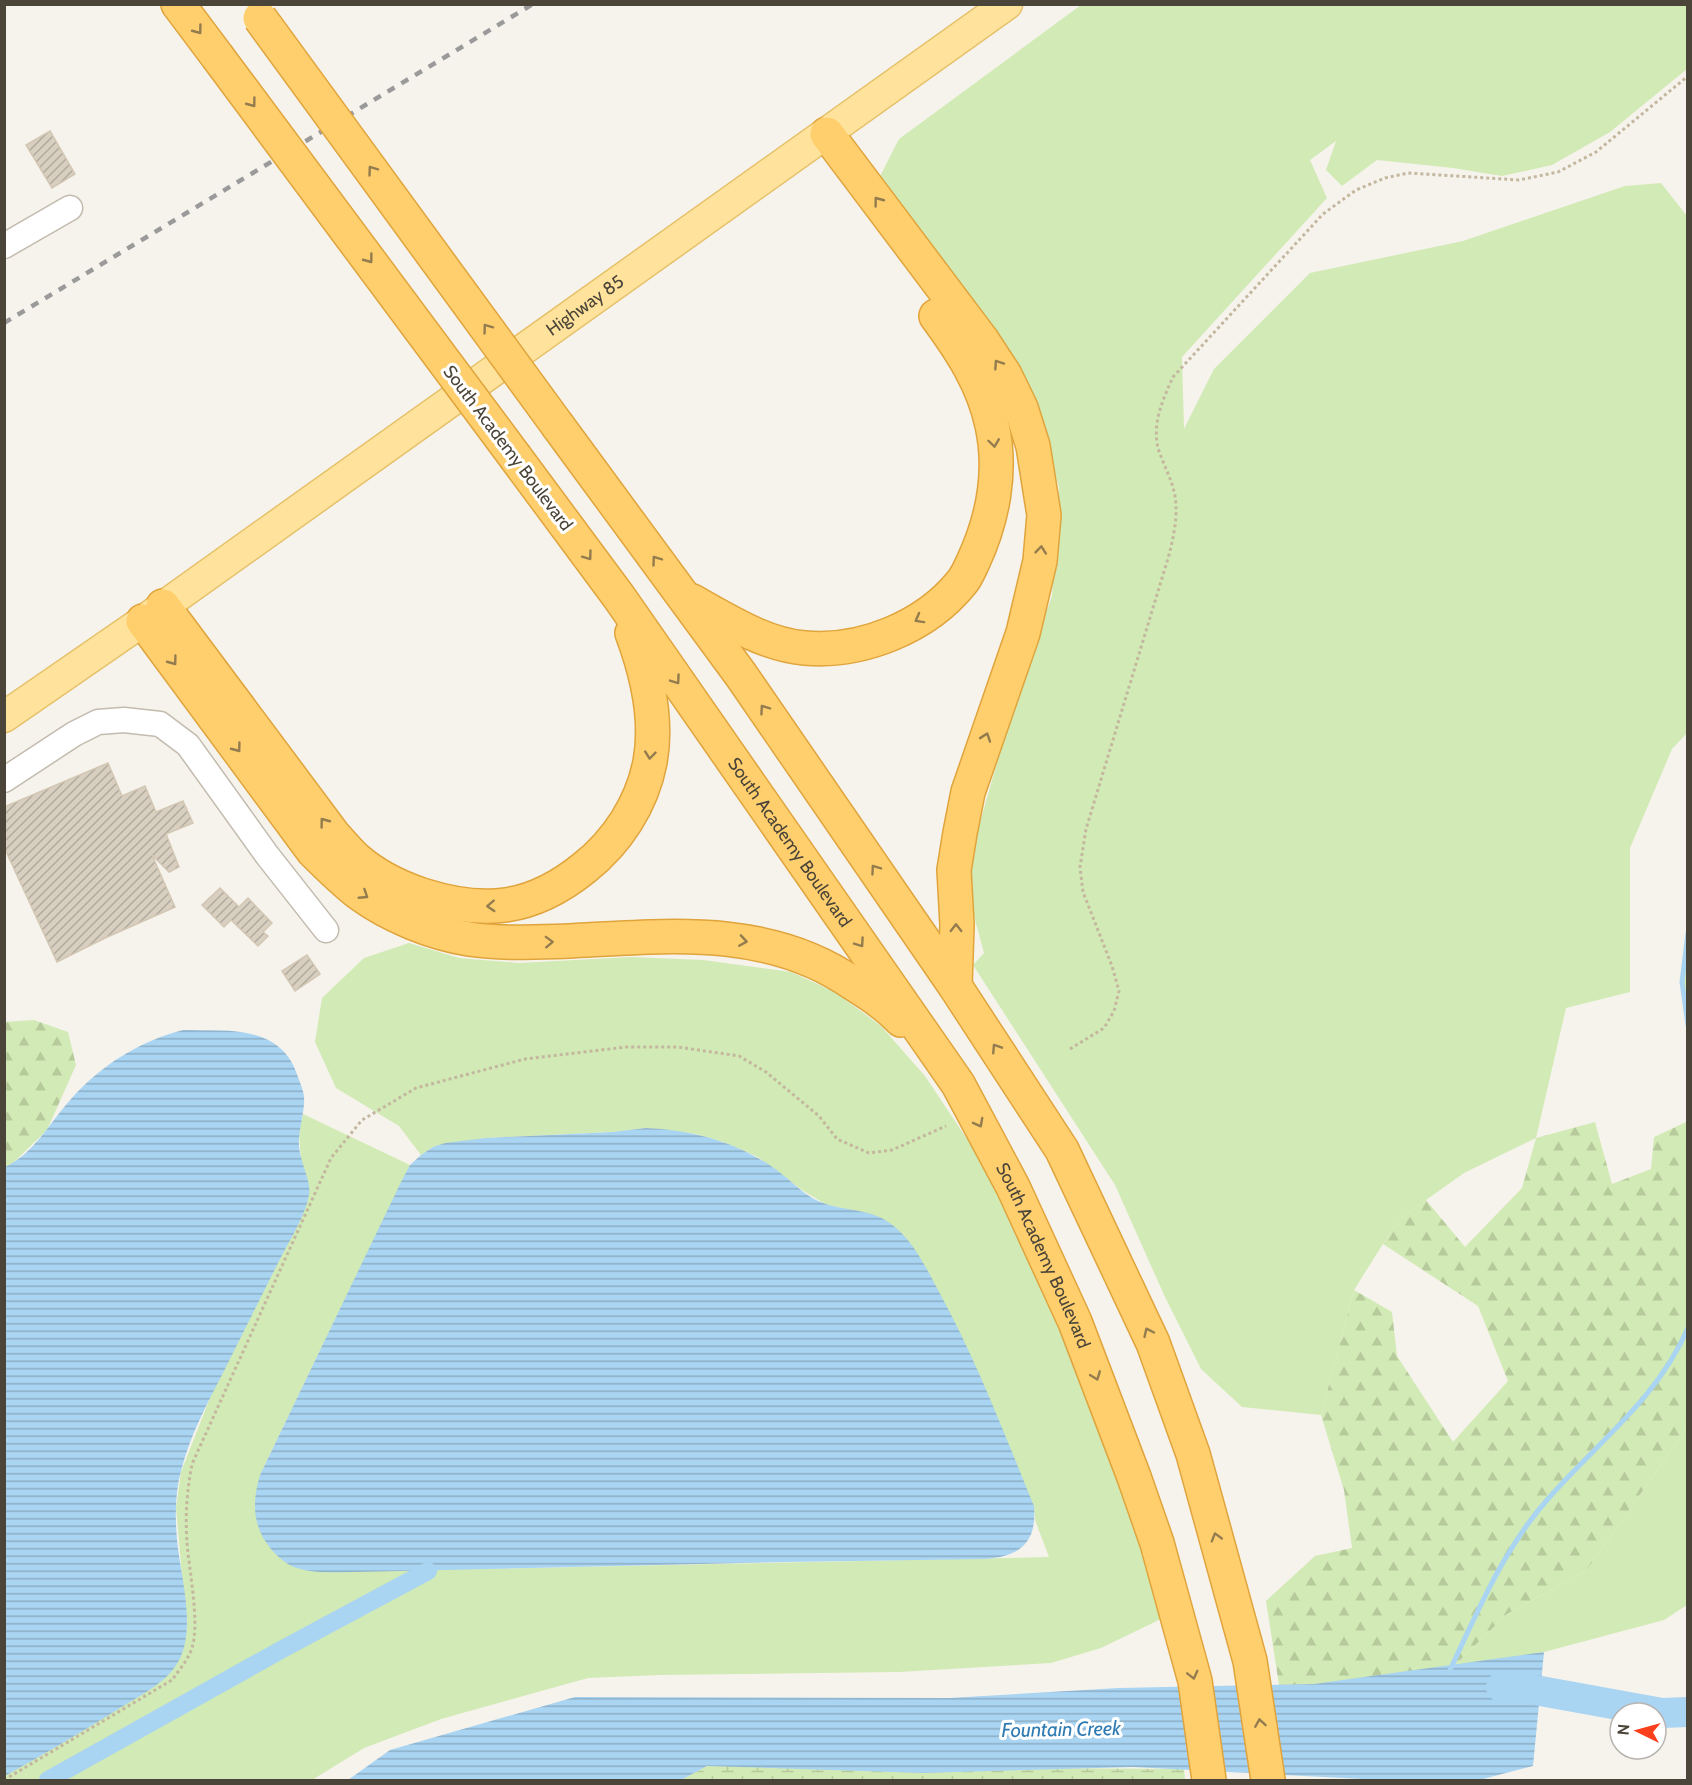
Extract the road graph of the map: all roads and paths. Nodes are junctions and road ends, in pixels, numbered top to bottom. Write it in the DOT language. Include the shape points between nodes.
graph roads {
  1 [pos="178,4"];
  2 [pos="1006,4"];
  3 [pos="255,11"];
  4 [pos="1688,76"];
  5 [pos="818,140"];
  6 [pos="70,208"];
  7 [pos="4,246"];
  8 [pos="682,596"];
  9 [pos="619,597"];
  10 [pos="153,614"];
  11 [pos="4,717"];
  12 [pos="4,780"];
  13 [pos="326,930"];
  14 [pos="955,986"];
  15 [pos="1070,1049"];
  16 [pos="958,1084"];
  17 [pos="945,1126"];
  18 [pos="4,1780"];
  19 [pos="1209,1780"];
  20 [pos="1268,1780"];
  1 -- 9 [label="highway, South Academy Boulevard, one-way, bridge"];
  2 -- 5 [label="main road, Highway 85"];
  8 -- 3 [label="highway, one-way, bridge"];
  4 -- 15 [label="path" via="1596,152 1558,172 1519,180 1408,173 1356,190 1323,214 1173,377 1156,422 1158,447 1175,494 1176,525 1086,829 1080,867 1083,892 1119,991 1104,1028"];
  5 -- 8 [label="highway, one-way" via="962,352 978,382 992,424 997,462 994,499 980,546 963,581 925,617 885,636 840,648 804,648 763,638"];
  5 -- 10 [label="main road, Highway 85"];
  14 -- 5 [label="highway, one-way" via="954,870 960,832 968,792 1023,633 1040,561 1044,515 1040,480 1034,446 1005,375 982,340"];
  6 -- 7 [label="lane"];
  14 -- 8 [label="highway, one-way" via="741,675"];
  9 -- 10 [label="highway, one-way" via="640,656 652,721 650,761 638,800 601,855 573,877 542,895 506,906 472,908 406,890 355,858"];
  9 -- 16 [label="highway, South Academy Boulevard, one-way"];
  10 -- 11 [label="main road, Highway 85"];
  10 -- 16 [label="highway, one-way" via="314,851 362,895 396,914 469,939 515,943 688,936 762,944 799,955 837,972 890,1009"];
  12 -- 13 [label="lane" via="74,734 98,723 124,720 160,724 188,745"];
  20 -- 14 [label="highway, one-way" via="1250,1661 1192,1454 1153,1343 1062,1150"];
  16 -- 19 [label="highway, South Academy Boulevard, one-way" via="1013,1187 1075,1322 1138,1488 1195,1681"];
  17 -- 18 [label="path" via="892,1149 869,1153 837,1139 819,1116 766,1072 739,1056 678,1047 626,1047 525,1059 416,1088 362,1120 331,1158 192,1464 186,1517 194,1622 192,1648 183,1665 172,1680"];
}
